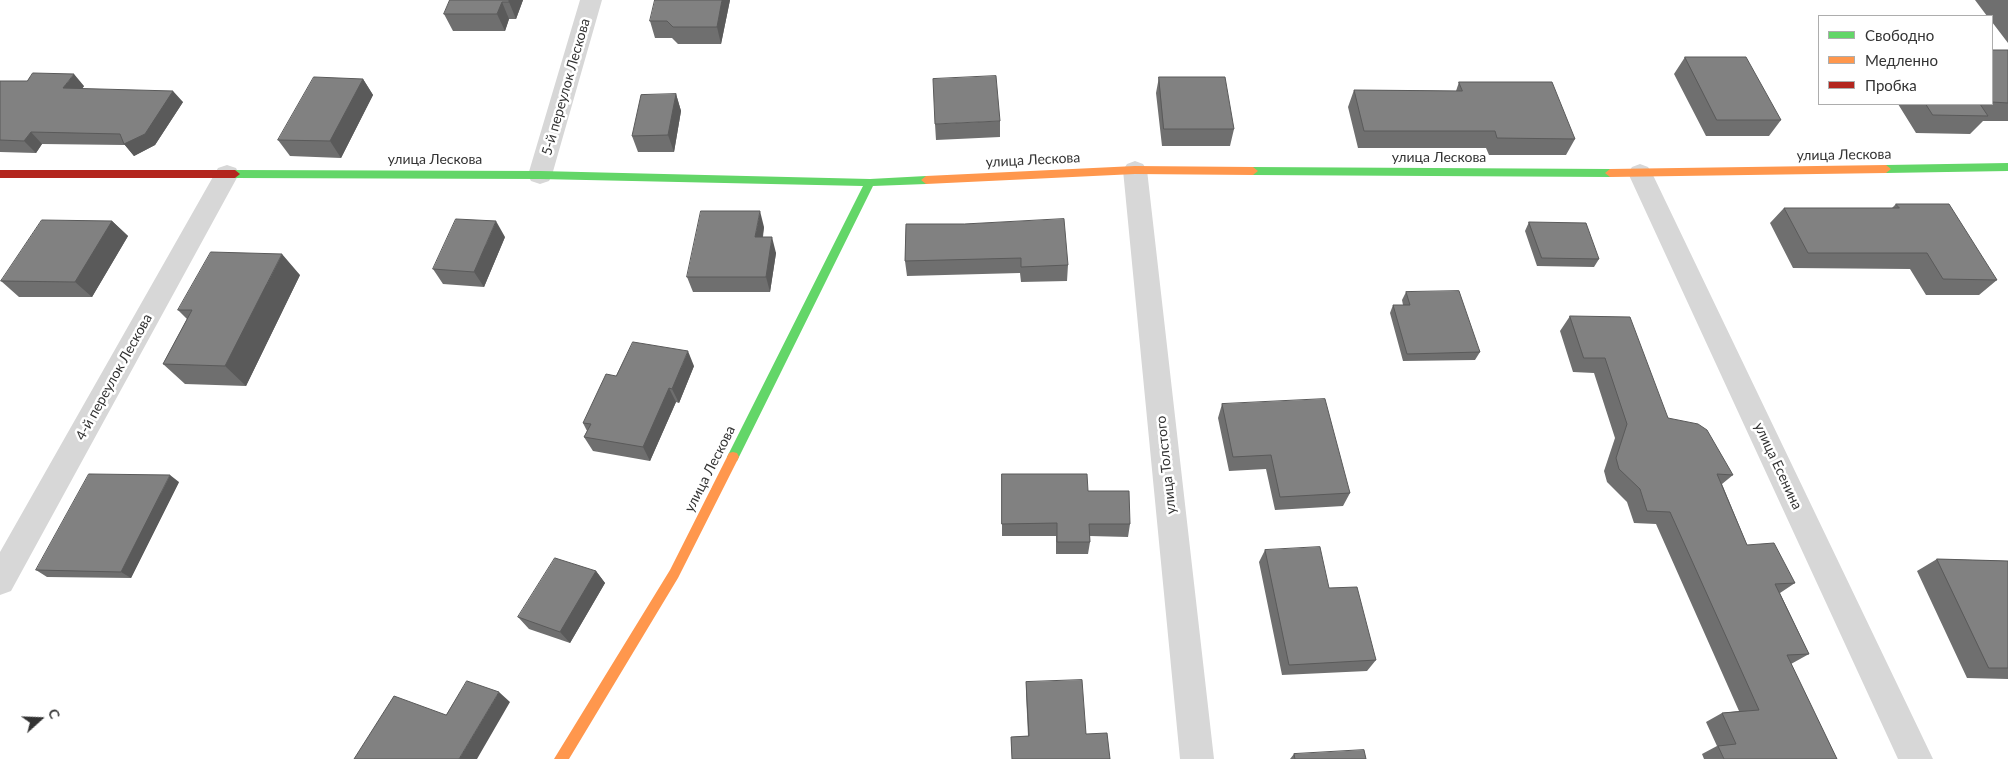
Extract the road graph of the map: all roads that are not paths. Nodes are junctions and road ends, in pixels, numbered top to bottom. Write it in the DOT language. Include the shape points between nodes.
graph roads {
  1 [pos="591,0"];
  2 [pos="2008,167"];
  3 [pos="1135,170"];
  4 [pos="1640,173"];
  5 [pos="0,174"];
  6 [pos="227,174"];
  7 [pos="540,175"];
  8 [pos="870,183"];
  9 [pos="0,581"];
  10 [pos="561,759"];
  11 [pos="1197,759"];
  12 [pos="1916,759"];
  1 -- 7 [label="street, 5-й переулок Лескова"];
  2 -- 4 [label="street, улица Лескова"];
  3 -- 4 [label="street, улица Лескова"];
  3 -- 8 [label="street, улица Лескова"];
  3 -- 11 [label="street, улица Толстого"];
  4 -- 12 [label="street, улица Есенина"];
  5 -- 6 [label="street, улица Лескова"];
  6 -- 7 [label="street, улица Лескова"];
  6 -- 9 [label="street, 4-й переулок Лескова"];
  7 -- 8 [label="street, улица Лескова"];
  8 -- 10 [label="street, улица Лескова" via="674,574"];
}
